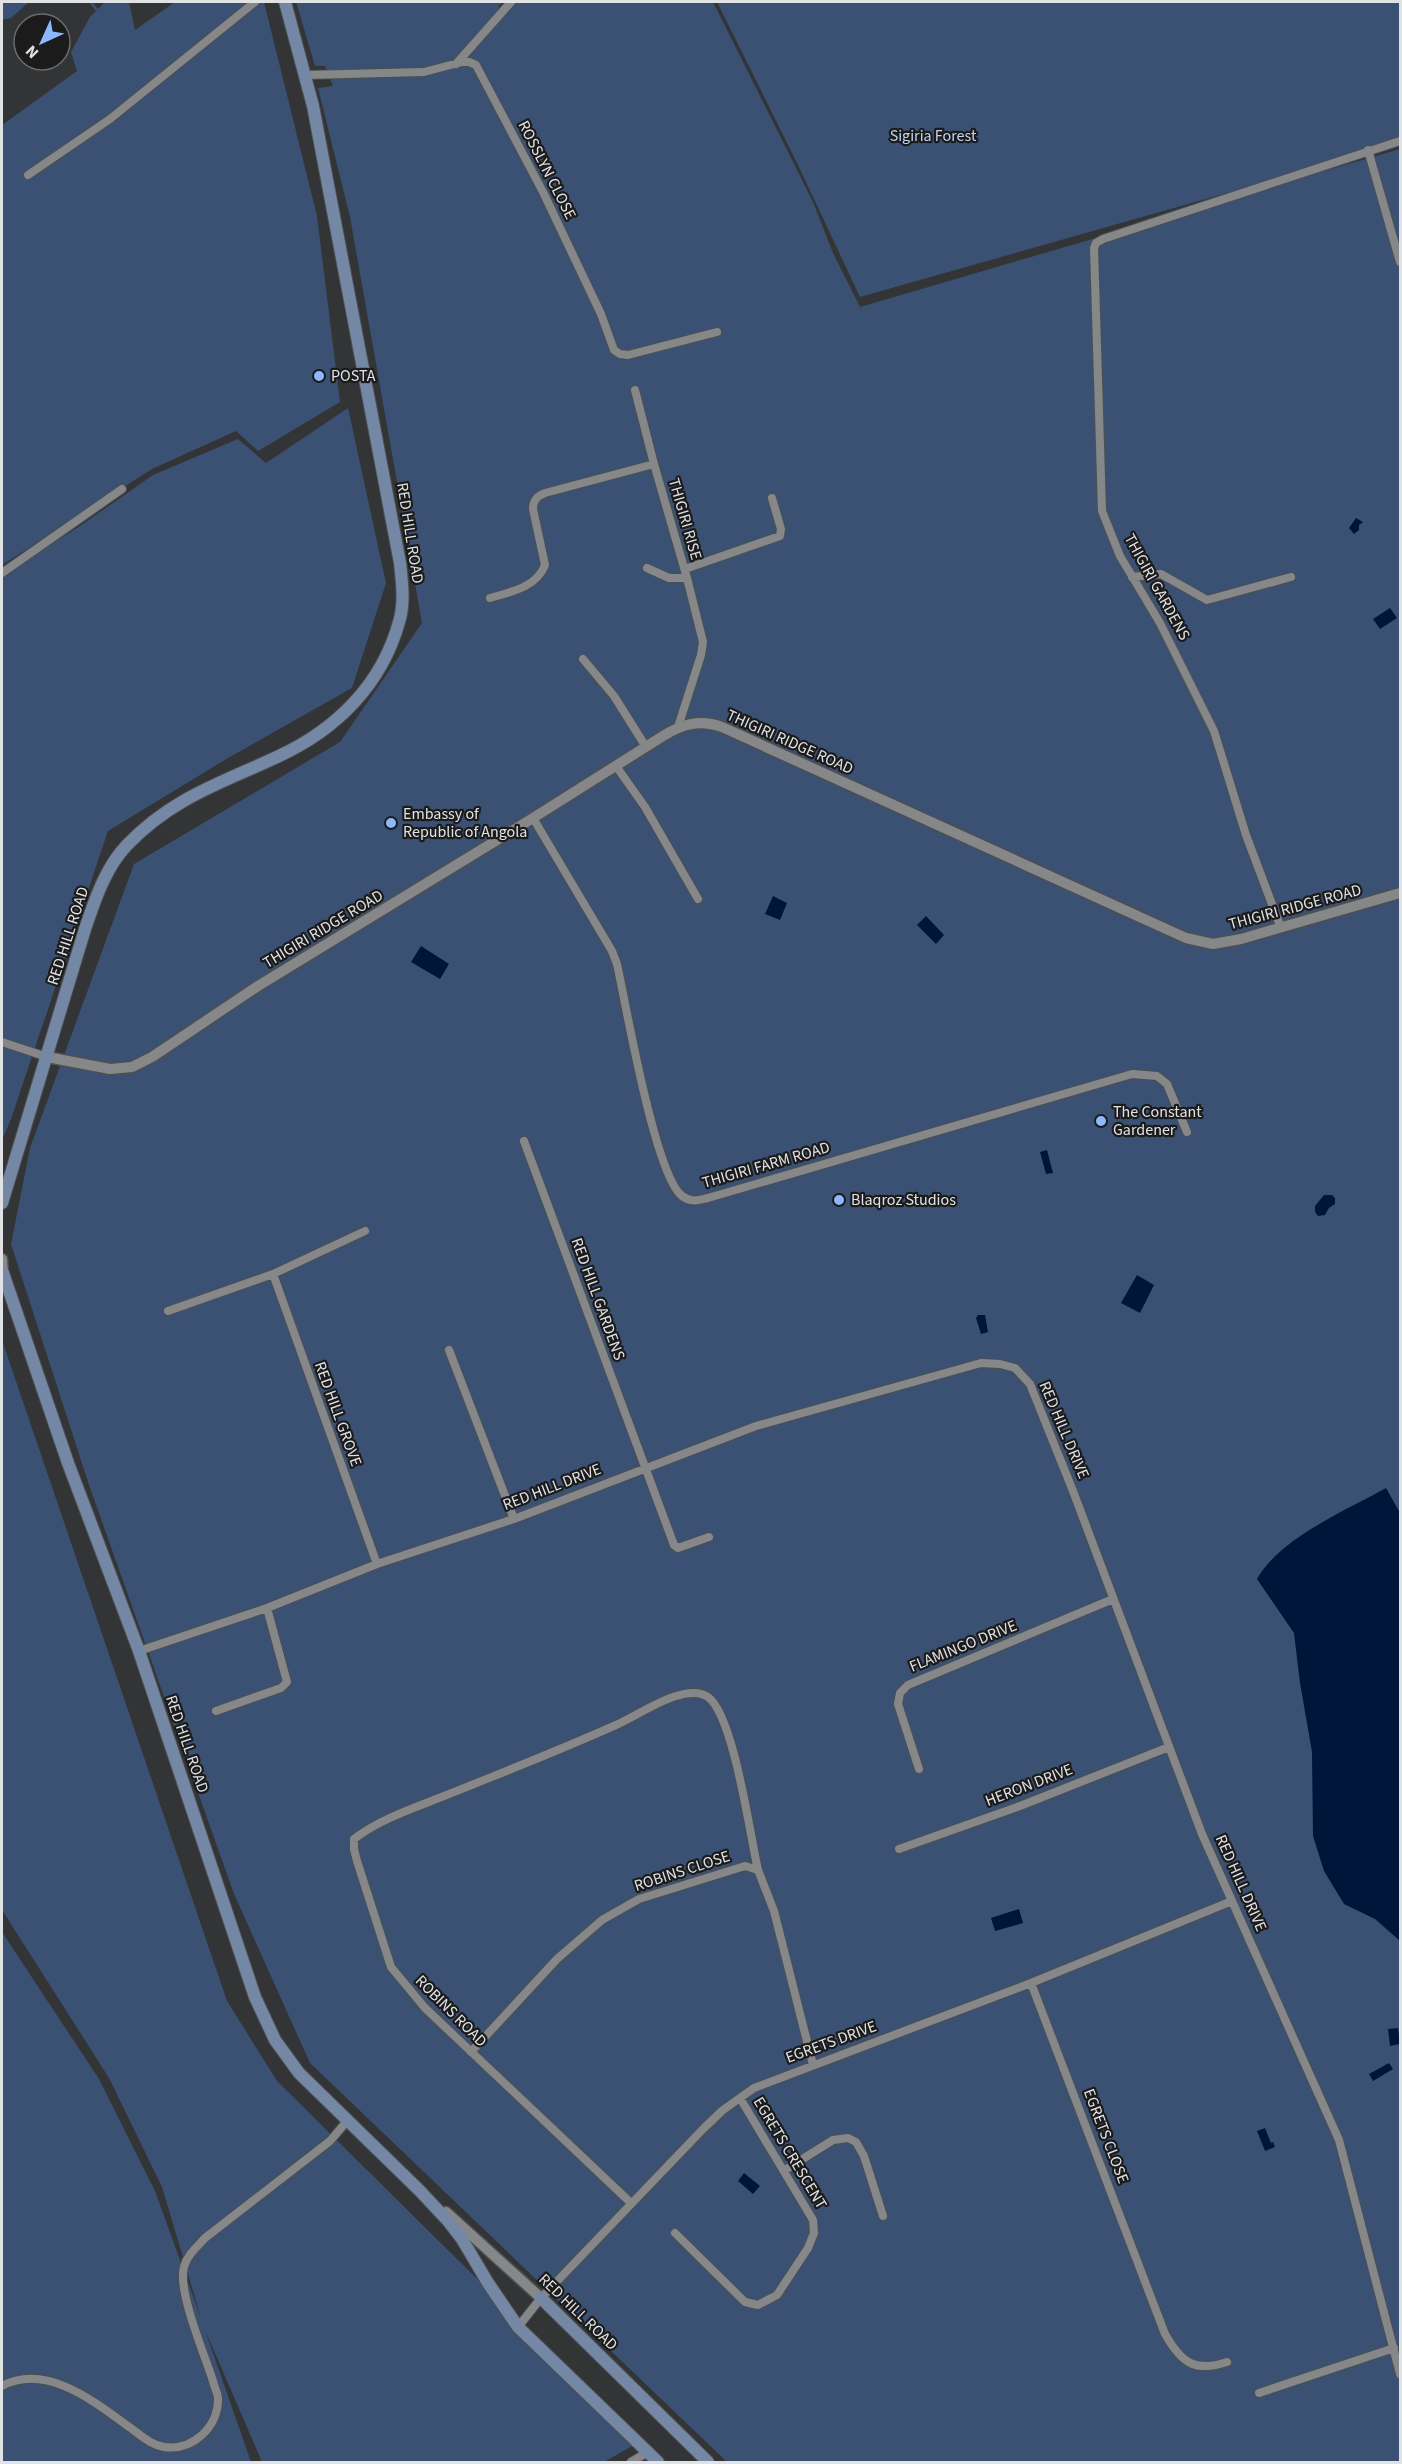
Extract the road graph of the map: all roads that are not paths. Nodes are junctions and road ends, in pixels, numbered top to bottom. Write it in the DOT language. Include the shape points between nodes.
graph roads {
  1 [pos="255,2"];
  2 [pos="285,2"];
  3 [pos="512,2"];
  4 [pos="456,64"];
  5 [pos="306,75"];
  6 [pos="1401,141"];
  7 [pos="1368,150"];
  8 [pos="28,174"];
  9 [pos="1401,262"];
  10 [pos="717,332"];
  11 [pos="635,390"];
  12 [pos="654,464"];
  13 [pos="122,489"];
  14 [pos="772,498"];
  15 [pos="647,568"];
  16 [pos="2,573"];
  17 [pos="686,574"];
  18 [pos="1132,577"];
  19 [pos="1291,577"];
  20 [pos="490,597"];
  21 [pos="583,659"];
  22 [pos="678,727"];
  23 [pos="646,747"];
  24 [pos="616,766"];
  25 [pos="533,818"];
  26 [pos="1401,893"];
  27 [pos="698,899"];
  28 [pos="1281,928"];
  29 [pos="2,1042"];
  30 [pos="47,1057"];
  31 [pos="1187,1132"];
  32 [pos="524,1141"];
  33 [pos="2,1203"];
  34 [pos="365,1231"];
  35 [pos="2,1258"];
  36 [pos="3,1273"];
  37 [pos="273,1274"];
  38 [pos="168,1311"];
  39 [pos="449,1350"];
  40 [pos="645,1467"];
  41 [pos="514,1519"];
  42 [pos="709,1537"];
  43 [pos="376,1564"];
  44 [pos="1113,1599"];
  45 [pos="267,1608"];
  46 [pos="139,1651"];
  47 [pos="216,1711"];
  48 [pos="1169,1747"];
  49 [pos="919,1770"];
  50 [pos="899,1850"];
  51 [pos="758,1870"];
  52 [pos="1232,1901"];
  53 [pos="1031,1983"];
  54 [pos="471,2052"];
  55 [pos="813,2065"];
  56 [pos="740,2098"];
  57 [pos="348,2120"];
  58 [pos="785,2170"];
  59 [pos="420,2191"];
  60 [pos="632,2203"];
  61 [pos="883,2216"];
  62 [pos="675,2233"];
  63 [pos="541,2298"];
  64 [pos="518,2327"];
  65 [pos="1394,2348"];
  66 [pos="1227,2362"];
  67 [pos="1401,2374"];
  68 [pos="2,2386"];
  69 [pos="1259,2393"];
  70 [pos="648,2452"];
  71 [pos="631,2463"];
  72 [pos="658,2463"];
  73 [pos="708,2463"];
  1 -- 8 [label="street" via="110,119"];
  2 -- 5 [label="main road, RED HILL ROAD"];
  3 -- 4 [label="street"];
  4 -- 5 [label="street" via="424,72"];
  4 -- 10 [label="street, ROSSLYN CLOSE" via="469,62 480,71 615,350 628,355"];
  5 -- 30 [label="main road, RED HILL ROAD" via="400,563 400,621 382,666 362,696 339,718 305,743 188,796 125,847 97,894"];
  6 -- 7 [label="street"];
  7 -- 9 [label="street"];
  7 -- 18 [label="street, THIGIRI GARDENS" via="1096,243 1093,255 1100,499 1106,523"];
  11 -- 12 [label="street"];
  12 -- 17 [label="street, THIGIRI RISE"];
  12 -- 20 [label="street, THIGIRI RISE" via="536,498 533,509 543,571 521,589"];
  13 -- 16 [label="street"];
  14 -- 17 [label="street" via="782,529 780,536"];
  15 -- 17 [label="street" via="669,578"];
  17 -- 22 [label="street, THIGIRI RISE" via="703,642"];
  18 -- 19 [label="street" via="1161,574 1207,600"];
  18 -- 28 [label="street, THIGIRI GARDENS" via="1215,731 1246,835"];
  21 -- 23 [label="street" via="614,696"];
  22 -- 23 [label="street, THIGIRI RIDGE ROAD"];
  22 -- 28 [label="street, THIGIRI RIDGE ROAD" via="706,723 722,727 1186,938 1213,944"];
  23 -- 24 [label="street, THIGIRI RIDGE ROAD"];
  24 -- 25 [label="street, THIGIRI RIDGE ROAD"];
  24 -- 27 [label="street" via="645,807"];
  25 -- 30 [label="street, THIGIRI RIDGE ROAD" via="132,1067 110,1069"];
  25 -- 31 [label="street, THIGIRI FARM ROAD" via="612,951 663,1164 672,1185 687,1199 708,1198 1132,1074 1157,1076 1167,1084"];
  26 -- 28 [label="street, THIGIRI RIDGE ROAD"];
  29 -- 30 [label="street"];
  30 -- 33 [label="main road, RED HILL ROAD"];
  32 -- 40 [label="street, RED HILL GARDENS"];
  34 -- 37 [label="street"];
  35 -- 36 [label="street, RED HILL ROAD"];
  36 -- 46 [label="main road, RED HILL ROAD" via="68,1463"];
  37 -- 38 [label="street"];
  37 -- 43 [label="street, RED HILL GROVE"];
  39 -- 41 [label="street"];
  40 -- 41 [label="street, RED HILL DRIVE"];
  40 -- 42 [label="street, RED HILL GARDENS" via="674,1545 678,1548"];
  40 -- 44 [label="street, RED HILL DRIVE" via="756,1426 934,1376 981,1363 1010,1366 1030,1384"];
  41 -- 43 [label="street, RED HILL DRIVE"];
  43 -- 45 [label="street, RED HILL DRIVE"];
  44 -- 48 [label="street, RED HILL DRIVE"];
  44 -- 49 [label="street, FLAMINGO DRIVE" via="908,1685 898,1704"];
  45 -- 46 [label="street, RED HILL DRIVE"];
  45 -- 47 [label="street" via="286,1684"];
  46 -- 57 [label="main road, RED HILL ROAD" via="265,2021 299,2073"];
  48 -- 50 [label="street, HERON DRIVE"];
  48 -- 52 [label="street, RED HILL DRIVE"];
  51 -- 54 [label="street, ROBINS CLOSE" via="746,1866 639,1899 602,1920 557,1959"];
  51 -- 54 [label="street, ROBINS ROAD" via="729,1736 718,1709 708,1697 695,1693 672,1697 619,1725 366,1829 354,1839 354,1849 392,1967 416,1999"];
  51 -- 55 [label="street" via="774,1911"];
  52 -- 53 [label="street, EGRETS DRIVE"];
  52 -- 65 [label="street, RED HILL DRIVE" via="1339,2140"];
  53 -- 55 [label="street, EGRETS DRIVE"];
  53 -- 66 [label="street, EGRETS CLOSE" via="1165,2334 1173,2349 1197,2367"];
  54 -- 60 [label="street, ROBINS ROAD"];
  55 -- 56 [label="street, EGRETS DRIVE" via="754,2088"];
  56 -- 58 [label="street, EGRETS CRESCENT"];
  56 -- 60 [label="street, EGRETS DRIVE" via="704,2128"];
  57 -- 59 [label="main road, RED HILL ROAD"];
  57 -- 68 [label="street" via="330,2141 205,2238 183,2268 183,2288 218,2398 214,2420 194,2442 165,2447 148,2442 69,2388 50,2380 27,2377"];
  58 -- 61 [label="street" via="833,2140 848,2138 856,2142 864,2156"];
  58 -- 62 [label="street, EGRETS CRESCENT" via="813,2220 814,2233 777,2295 768,2301 758,2305 745,2301"];
  59 -- 63 [label="street, RED HILL ROAD"];
  59 -- 64 [label="main road, RED HILL ROAD" via="462,2239"];
  60 -- 63 [label="street, EGRETS DRIVE"];
  63 -- 64 [label="street, EGRETS DRIVE"];
  63 -- 73 [label="main road, RED HILL ROAD"];
  64 -- 70 [label="main road, RED HILL ROAD"];
  65 -- 67 [label="street, RED HILL DRIVE"];
  65 -- 69 [label="street"];
  70 -- 71 [label="street"];
  70 -- 72 [label="main road, RED HILL ROAD"];
}
